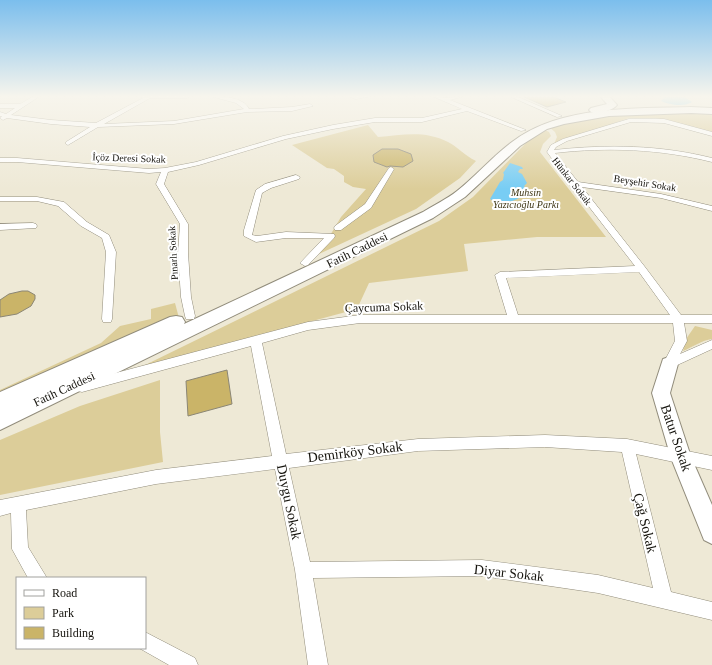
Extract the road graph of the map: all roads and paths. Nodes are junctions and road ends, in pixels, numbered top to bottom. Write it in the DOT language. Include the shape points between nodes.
graph roads {
  1 [pos="94,127"];
  2 [pos="333,127"];
  3 [pos="515,127"];
  4 [pos="531,127"];
  5 [pos="544,127"];
  6 [pos="607,127"];
  7 [pos="686,127"];
  8 [pos="523,130"];
  9 [pos="712,134"];
  10 [pos="68,143"];
  11 [pos="550,152"];
  12 [pos="0,160"];
  13 [pos="712,160"];
  14 [pos="391,169"];
  15 [pos="166,170"];
  16 [pos="296,177"];
  17 [pos="574,184"];
  18 [pos="0,199"];
  19 [pos="712,209"];
  20 [pos="33,226"];
  21 [pos="0,227"];
  22 [pos="338,228"];
  23 [pos="305,263"];
  24 [pos="642,269"];
  25 [pos="190,316"];
  26 [pos="678,319"];
  27 [pos="712,319"];
  28 [pos="107,320"];
  29 [pos="514,320"];
  30 [pos="256,340"];
  31 [pos="712,344"];
  32 [pos="669,364"];
  33 [pos="52,395"];
  34 [pos="0,402"];
  35 [pos="0,420"];
  36 [pos="627,446"];
  37 [pos="681,458"];
  38 [pos="280,461"];
  39 [pos="712,463"];
  40 [pos="18,504"];
  41 [pos="0,508"];
  42 [pos="712,532"];
  43 [pos="303,570"];
  44 [pos="37,577"];
  45 [pos="664,600"];
  46 [pos="712,611"];
  47 [pos="146,642"];
  48 [pos="188,665"];
  49 [pos="318,665"];
  1 -- 10 [label="street"];
  2 -- 15 [label="street, İçöz Deresi Sokak" via="285,137 197,164"];
  3 -- 8 [label="street"];
  4 -- 8 [label="main road, Fatih Caddesi"];
  5 -- 33 [label="main road, Fatih Caddesi" via="516,144 461,194 428,215"];
  6 -- 11 [label="street, Hünkar Sokak" via="566,140 553,146"];
  7 -- 9 [label="street, Hünkar Sokak"];
  8 -- 23 [label="main road, Fatih Caddesi" via="451,190 419,210"];
  11 -- 13 [label="street" via="616,147 640,148 676,151"];
  11 -- 17 [label="street, Hünkar Sokak"];
  12 -- 15 [label="street, İçöz Deresi Sokak" via="149,171"];
  14 -- 22 [label="street" via="368,206"];
  15 -- 25 [label="street, Pınarlı Sokak" via="160,184 184,224 183,253"];
  16 -- 23 [label="street" via="268,186 259,192 248,236 256,239 286,235 331,236"];
  17 -- 19 [label="street, Beyşehir Sokak" via="643,192"];
  17 -- 24 [label="street, Hünkar Sokak"];
  18 -- 28 [label="street" via="37,199 61,204 84,224 106,237 110,252"];
  20 -- 21 [label="street"];
  23 -- 25 [label="main road, Fatih Caddesi"];
  24 -- 26 [label="street, Hünkar Sokak"];
  24 -- 29 [label="street" via="500,276"];
  25 -- 34 [label="main road, Fatih Caddesi"];
  26 -- 27 [label="street, Çaycuma Sokak"];
  26 -- 29 [label="street, Çaycuma Sokak"];
  26 -- 32 [label="street, Hünkar Sokak" via="681,341"];
  29 -- 30 [label="street, Çaycuma Sokak" via="360,319 308,326"];
  30 -- 33 [label="street, Çaycuma Sokak"];
  30 -- 38 [label="street, Duygu Sokak"];
  31 -- 32 [label="street"];
  32 -- 37 [label="street, Batur Sokak" via="661,394"];
  33 -- 35 [label="main road, Fatih Caddesi"];
  36 -- 37 [label="street, Demirköy Sokak"];
  36 -- 38 [label="street, Demirköy Sokak" via="545,441 418,445"];
  36 -- 45 [label="street, Çağ Sokak"];
  37 -- 39 [label="street, Demirköy Sokak"];
  37 -- 42 [label="street, Batur Sokak"];
  38 -- 40 [label="street, Demirköy Sokak" via="156,477"];
  38 -- 43 [label="street, Duygu Sokak"];
  40 -- 41 [label="street, Demirköy Sokak"];
  40 -- 44 [label="street" via="20,549"];
  43 -- 45 [label="street, Diyar Sokak" via="482,568 598,584"];
  43 -- 49 [label="street, Duygu Sokak"];
  45 -- 46 [label="street, Diyar Sokak"];
  47 -- 48 [label="street"];
}
